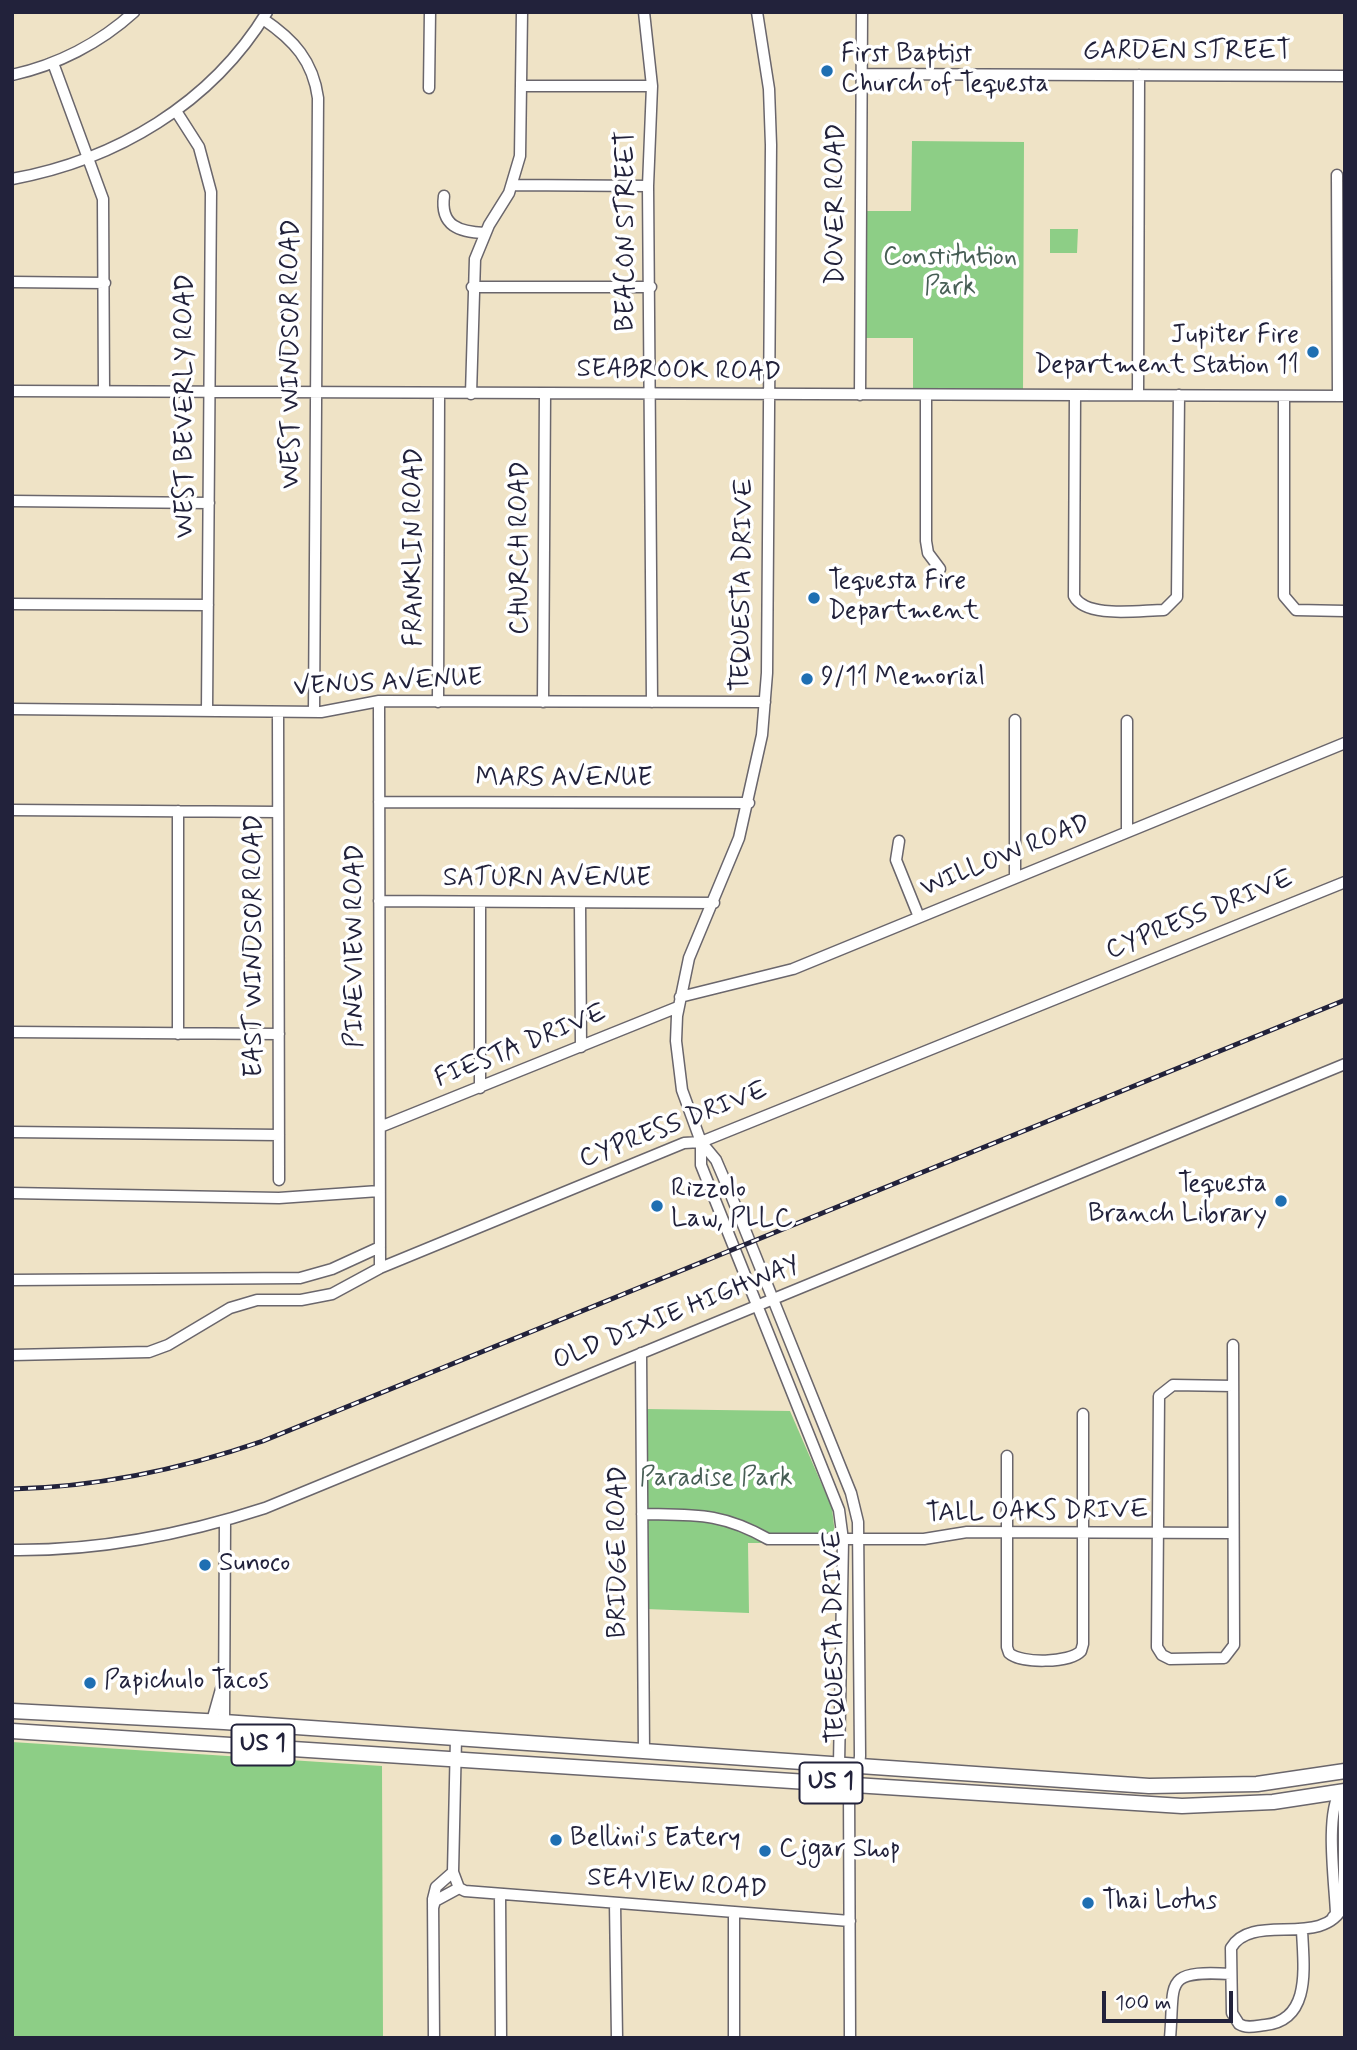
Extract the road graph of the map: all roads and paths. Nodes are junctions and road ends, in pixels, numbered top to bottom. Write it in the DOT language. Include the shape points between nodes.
graph roads {
  1 [pos="134,12"];
  2 [pos="429,12"];
  3 [pos="522,12"];
  4 [pos="644,12"];
  5 [pos="757,12"];
  6 [pos="862,12"];
  7 [pos="265,16"];
  8 [pos="53,63"];
  9 [pos="862,74"];
  10 [pos="12,75"];
  11 [pos="1139,75"];
  12 [pos="1345,76"];
  13 [pos="522,86"];
  14 [pos="652,86"];
  15 [pos="429,88"];
  16 [pos="176,111"];
  17 [pos="90,159"];
  18 [pos="1337,175"];
  19 [pos="12,179"];
  20 [pos="513,185"];
  21 [pos="648,186"];
  22 [pos="444,196"];
  23 [pos="485,233"];
  24 [pos="12,282"];
  25 [pos="105,283"];
  26 [pos="472,287"];
  27 [pos="651,287"];
  28 [pos="12,391"];
  29 [pos="104,391"];
  30 [pos="210,392"];
  31 [pos="316,393"];
  32 [pos="439,394"];
  33 [pos="471,394"];
  34 [pos="545,394"];
  35 [pos="651,394"];
  36 [pos="926,395"];
  37 [pos="1075,395"];
  38 [pos="1138,395"];
  39 [pos="769,396"];
  40 [pos="860,396"];
  41 [pos="1179,396"];
  42 [pos="1284,396"];
  43 [pos="1341,396"];
  44 [pos="12,502"];
  45 [pos="209,503"];
  46 [pos="940,569"];
  47 [pos="12,604"];
  48 [pos="208,605"];
  49 [pos="1345,611"];
  50 [pos="379,701"];
  51 [pos="438,702"];
  52 [pos="543,702"];
  53 [pos="652,702"];
  54 [pos="765,702"];
  55 [pos="12,709"];
  56 [pos="207,711"];
  57 [pos="314,711"];
  58 [pos="278,712"];
  59 [pos="1016,720"];
  60 [pos="1127,721"];
  61 [pos="1345,743"];
  62 [pos="379,802"];
  63 [pos="749,803"];
  64 [pos="12,810"];
  65 [pos="178,811"];
  66 [pos="278,812"];
  67 [pos="1127,832"];
  68 [pos="899,841"];
  69 [pos="1015,878"];
  70 [pos="1345,882"];
  71 [pos="379,901"];
  72 [pos="480,903"];
  73 [pos="580,903"];
  74 [pos="714,904"];
  75 [pos="919,917"];
  76 [pos="679,1002"];
  77 [pos="12,1032"];
  78 [pos="178,1034"];
  79 [pos="279,1034"];
  80 [pos="581,1047"];
  81 [pos="1345,1064"];
  82 [pos="480,1088"];
  83 [pos="380,1127"];
  84 [pos="12,1132"];
  85 [pos="279,1135"];
  86 [pos="701,1142"];
  87 [pos="279,1180"];
  88 [pos="379,1191"];
  89 [pos="12,1193"];
  90 [pos="380,1247"];
  91 [pos="383,1268"];
  92 [pos="12,1280"];
  93 [pos="773,1302"];
  94 [pos="758,1308"];
  95 [pos="1233,1345"];
  96 [pos="641,1353"];
  97 [pos="12,1354"];
  98 [pos="1233,1386"];
  99 [pos="1083,1414"];
  100 [pos="1007,1456"];
  101 [pos="642,1514"];
  102 [pos="225,1521"];
  103 [pos="1008,1533"];
  104 [pos="1082,1533"];
  105 [pos="1157,1533"];
  106 [pos="1233,1533"];
  107 [pos="843,1540"];
  108 [pos="859,1540"];
  109 [pos="12,1550"];
  110 [pos="12,1711"];
  111 [pos="218,1722"];
  112 [pos="257,1725"];
  113 [pos="12,1731"];
  114 [pos="456,1738"];
  115 [pos="189,1740"];
  116 [pos="221,1742"];
  117 [pos="644,1751"];
  118 [pos="455,1758"];
  119 [pos="839,1765"];
  120 [pos="859,1766"];
  121 [pos="1345,1771"];
  122 [pos="1317,1776"];
  123 [pos="849,1784"];
  124 [pos="1183,1787"];
  125 [pos="1343,1787"];
  126 [pos="1299,1798"];
  127 [pos="1151,1804"];
  128 [pos="453,1872"];
  129 [pos="459,1888"];
  130 [pos="500,1895"];
  131 [pos="615,1903"];
  132 [pos="433,1908"];
  133 [pos="734,1912"];
  134 [pos="850,1920"];
  135 [pos="1302,1929"];
  136 [pos="1231,1974"];
  137 [pos="435,2038"];
  138 [pos="501,2038"];
  139 [pos="617,2038"];
  140 [pos="734,2038"];
  141 [pos="849,2038"];
  142 [pos="1170,2038"];
  1 -- 8 [label="street" via="90,45"];
  2 -- 15 [label="street"];
  3 -- 13 [label="street"];
  4 -- 14 [label="street, BEACON STREET"];
  5 -- 39 [label="street, TEQUESTA DRIVE" via="771,123"];
  6 -- 9 [label="street, DOVER ROAD"];
  7 -- 16 [label="street" via="231,60"];
  7 -- 31 [label="street, WEST WINDSOR ROAD" via="299,49 316,85"];
  8 -- 10 [label="street"];
  8 -- 17 [label="street"];
  9 -- 11 [label="street, GARDEN STREET"];
  9 -- 40 [label="street, DOVER ROAD"];
  11 -- 12 [label="street, GARDEN STREET"];
  11 -- 38 [label="street"];
  13 -- 14 [label="street"];
  13 -- 20 [label="street" via="520,156"];
  14 -- 21 [label="street, BEACON STREET"];
  16 -- 17 [label="street"];
  16 -- 30 [label="street, WEST BEVERLY ROAD" via="199,146 211,192"];
  17 -- 19 [label="street"];
  17 -- 25 [label="street" via="105,215"];
  18 -- 43 [label="street"];
  20 -- 21 [label="street"];
  20 -- 23 [label="street"];
  21 -- 27 [label="street, BEACON STREET"];
  22 -- 23 [label="street" via="442,210 447,221 456,229"];
  23 -- 26 [label="street" via="475,259"];
  24 -- 25 [label="street"];
  25 -- 29 [label="street"];
  26 -- 27 [label="street"];
  26 -- 33 [label="street"];
  27 -- 35 [label="street, BEACON STREET"];
  28 -- 29 [label="street, SEABROOK ROAD"];
  29 -- 30 [label="street, SEABROOK ROAD"];
  30 -- 31 [label="street, SEABROOK ROAD"];
  30 -- 45 [label="street, WEST BEVERLY ROAD"];
  31 -- 32 [label="street, SEABROOK ROAD"];
  31 -- 57 [label="street, WEST WINDSOR ROAD"];
  32 -- 33 [label="street, SEABROOK ROAD"];
  32 -- 51 [label="street, FRANKLIN ROAD"];
  33 -- 34 [label="street, SEABROOK ROAD"];
  34 -- 35 [label="street, SEABROOK ROAD"];
  34 -- 52 [label="street, CHURCH ROAD"];
  35 -- 39 [label="street, SEABROOK ROAD"];
  35 -- 53 [label="street, BEACON STREET"];
  36 -- 37 [label="street, SEABROOK ROAD"];
  36 -- 40 [label="street, SEABROOK ROAD"];
  36 -- 46 [label="street" via="926,541 930,558"];
  37 -- 38 [label="street, SEABROOK ROAD"];
  37 -- 41 [label="street" via="1074,596 1094,611 1164,610 1177,597"];
  38 -- 41 [label="street, SEABROOK ROAD"];
  39 -- 40 [label="street, SEABROOK ROAD"];
  39 -- 54 [label="street, TEQUESTA DRIVE"];
  41 -- 42 [label="street, SEABROOK ROAD"];
  42 -- 43 [label="street, SEABROOK ROAD"];
  42 -- 49 [label="street" via="1284,596 1296,610"];
  44 -- 45 [label="street"];
  45 -- 48 [label="street, WEST BEVERLY ROAD"];
  47 -- 48 [label="street"];
  48 -- 56 [label="street, WEST BEVERLY ROAD"];
  50 -- 51 [label="street, VENUS AVENUE"];
  50 -- 57 [label="street, VENUS AVENUE"];
  50 -- 62 [label="street, PINEVIEW ROAD"];
  51 -- 52 [label="street, VENUS AVENUE"];
  52 -- 53 [label="street, VENUS AVENUE"];
  53 -- 54 [label="street, VENUS AVENUE"];
  54 -- 63 [label="street, TEQUESTA DRIVE"];
  55 -- 56 [label="street, VENUS AVENUE"];
  56 -- 58 [label="street, VENUS AVENUE"];
  57 -- 58 [label="street, VENUS AVENUE"];
  58 -- 66 [label="street, EAST WINDSOR ROAD"];
  59 -- 69 [label="street"];
  60 -- 67 [label="street"];
  61 -- 67 [label="street, WILLOW ROAD"];
  62 -- 63 [label="street, MARS AVENUE"];
  62 -- 71 [label="street, PINEVIEW ROAD"];
  63 -- 74 [label="street, TEQUESTA DRIVE"];
  64 -- 65 [label="street"];
  65 -- 66 [label="street"];
  65 -- 78 [label="street"];
  66 -- 79 [label="street, EAST WINDSOR ROAD"];
  67 -- 69 [label="street, WILLOW ROAD"];
  68 -- 75 [label="street" via="896,859"];
  69 -- 75 [label="street, WILLOW ROAD"];
  70 -- 86 [label="street, CYPRESS DRIVE"];
  71 -- 72 [label="street, SATURN AVENUE"];
  71 -- 83 [label="street, PINEVIEW ROAD"];
  72 -- 73 [label="street, SATURN AVENUE"];
  72 -- 82 [label="street"];
  73 -- 74 [label="street, SATURN AVENUE"];
  73 -- 80 [label="street"];
  74 -- 76 [label="street, TEQUESTA DRIVE" via="689,958"];
  75 -- 76 [label="street, WILLOW ROAD" via="793,969"];
  76 -- 80 [label="street, FIESTA DRIVE"];
  76 -- 86 [label="street, TEQUESTA DRIVE" via="678,1066"];
  77 -- 78 [label="street"];
  78 -- 79 [label="street"];
  79 -- 85 [label="street, EAST WINDSOR ROAD"];
  80 -- 82 [label="street, FIESTA DRIVE"];
  81 -- 93 [label="street, OLD DIXIE HIGHWAY"];
  82 -- 83 [label="street, FIESTA DRIVE"];
  83 -- 88 [label="street, PINEVIEW ROAD"];
  84 -- 85 [label="street"];
  85 -- 87 [label="street, EAST WINDSOR ROAD"];
  86 -- 91 [label="street, CYPRESS DRIVE" via="684,1143"];
  86 -- 93 [label="street, TEQUESTA DRIVE" via="716,1160"];
  86 -- 94 [label="street, TEQUESTA DRIVE" via="701,1165"];
  88 -- 89 [label="street" via="279,1198"];
  88 -- 90 [label="street, PINEVIEW ROAD"];
  90 -- 91 [label="street, PINEVIEW ROAD"];
  90 -- 92 [label="street" via="300,1278"];
  91 -- 97 [label="street, CYPRESS DRIVE" via="317,1298 257,1300 230,1308 149,1352"];
  93 -- 94 [label="street, OLD DIXIE HIGHWAY"];
  93 -- 108 [label="street, TEQUESTA DRIVE" via="851,1493"];
  94 -- 96 [label="street, OLD DIXIE HIGHWAY"];
  94 -- 107 [label="street, TEQUESTA DRIVE" via="834,1494"];
  95 -- 98 [label="street"];
  96 -- 101 [label="street, BRIDGE ROAD"];
  96 -- 102 [label="street, OLD DIXIE HIGHWAY"];
  98 -- 105 [label="street" via="1172,1385 1159,1396"];
  98 -- 106 [label="street"];
  99 -- 104 [label="street"];
  100 -- 103 [label="street"];
  101 -- 107 [label="street, TALL OAKS DRIVE" via="709,1515 738,1523 768,1539"];
  101 -- 117 [label="street, BRIDGE ROAD"];
  102 -- 109 [label="street, OLD DIXIE HIGHWAY" via="114,1545"];
  102 -- 111 [label="street" via="224,1684"];
  103 -- 104 [label="street, TALL OAKS DRIVE"];
  103 -- 104 [label="street" via="1009,1653 1019,1659 1069,1660 1083,1644"];
  103 -- 108 [label="street, TALL OAKS DRIVE"];
  104 -- 105 [label="street, TALL OAKS DRIVE"];
  105 -- 106 [label="street, TALL OAKS DRIVE"];
  105 -- 106 [label="street" via="1157,1647 1170,1659 1217,1658 1231,1653"];
  107 -- 108 [label="street, TALL OAKS DRIVE"];
  107 -- 119 [label="street, TEQUESTA DRIVE"];
  108 -- 120 [label="street, TEQUESTA DRIVE"];
  110 -- 111 [label="main road, US 1"];
  111 -- 112 [label="main road, US 1"];
  111 -- 115 [label="main road" via="210,1733"];
  112 -- 114 [label="main road, US 1"];
  112 -- 116 [label="main road"];
  113 -- 115 [label="main road, US 1"];
  114 -- 117 [label="main road, US 1"];
  114 -- 118 [label="street"];
  115 -- 116 [label="main road, US 1"];
  116 -- 118 [label="main road, US 1"];
  117 -- 119 [label="main road, US 1"];
  118 -- 123 [label="main road, US 1"];
  118 -- 128 [label="street"];
  119 -- 120 [label="main road, US 1"];
  119 -- 123 [label="street, TEQUESTA DRIVE"];
  120 -- 123 [label="street, TEQUESTA DRIVE"];
  120 -- 124 [label="main road, US 1"];
  121 -- 122 [label="main road, US 1"];
  122 -- 124 [label="main road, US 1"];
  122 -- 126 [label="main road"];
  123 -- 127 [label="main road, US 1"];
  123 -- 134 [label="street"];
  124 -- 127 [label="main road" via="1173,1797"];
  125 -- 126 [label="main road, US 1"];
  125 -- 135 [label="street" via="1344,1905 1339,1916"];
  126 -- 127 [label="main road, US 1" via="1207,1806"];
  128 -- 129 [label="street"];
  128 -- 132 [label="street" via="436,1887"];
  129 -- 130 [label="street, SEAVIEW ROAD"];
  129 -- 132 [label="street" via="435,1901"];
  130 -- 131 [label="street, SEAVIEW ROAD"];
  130 -- 138 [label="street"];
  131 -- 133 [label="street, SEAVIEW ROAD"];
  131 -- 139 [label="street"];
  132 -- 137 [label="street"];
  133 -- 134 [label="street, SEAVIEW ROAD"];
  133 -- 140 [label="street"];
  134 -- 141 [label="street"];
  135 -- 136 [label="street" via="1257,1931 1238,1938 1231,1948"];
  135 -- 136 [label="street" via="1303,1989 1286,2016 1271,2025 1238,2024 1232,2013"];
  136 -- 142 [label="street" via="1177,1980 1171,1992"];
}
